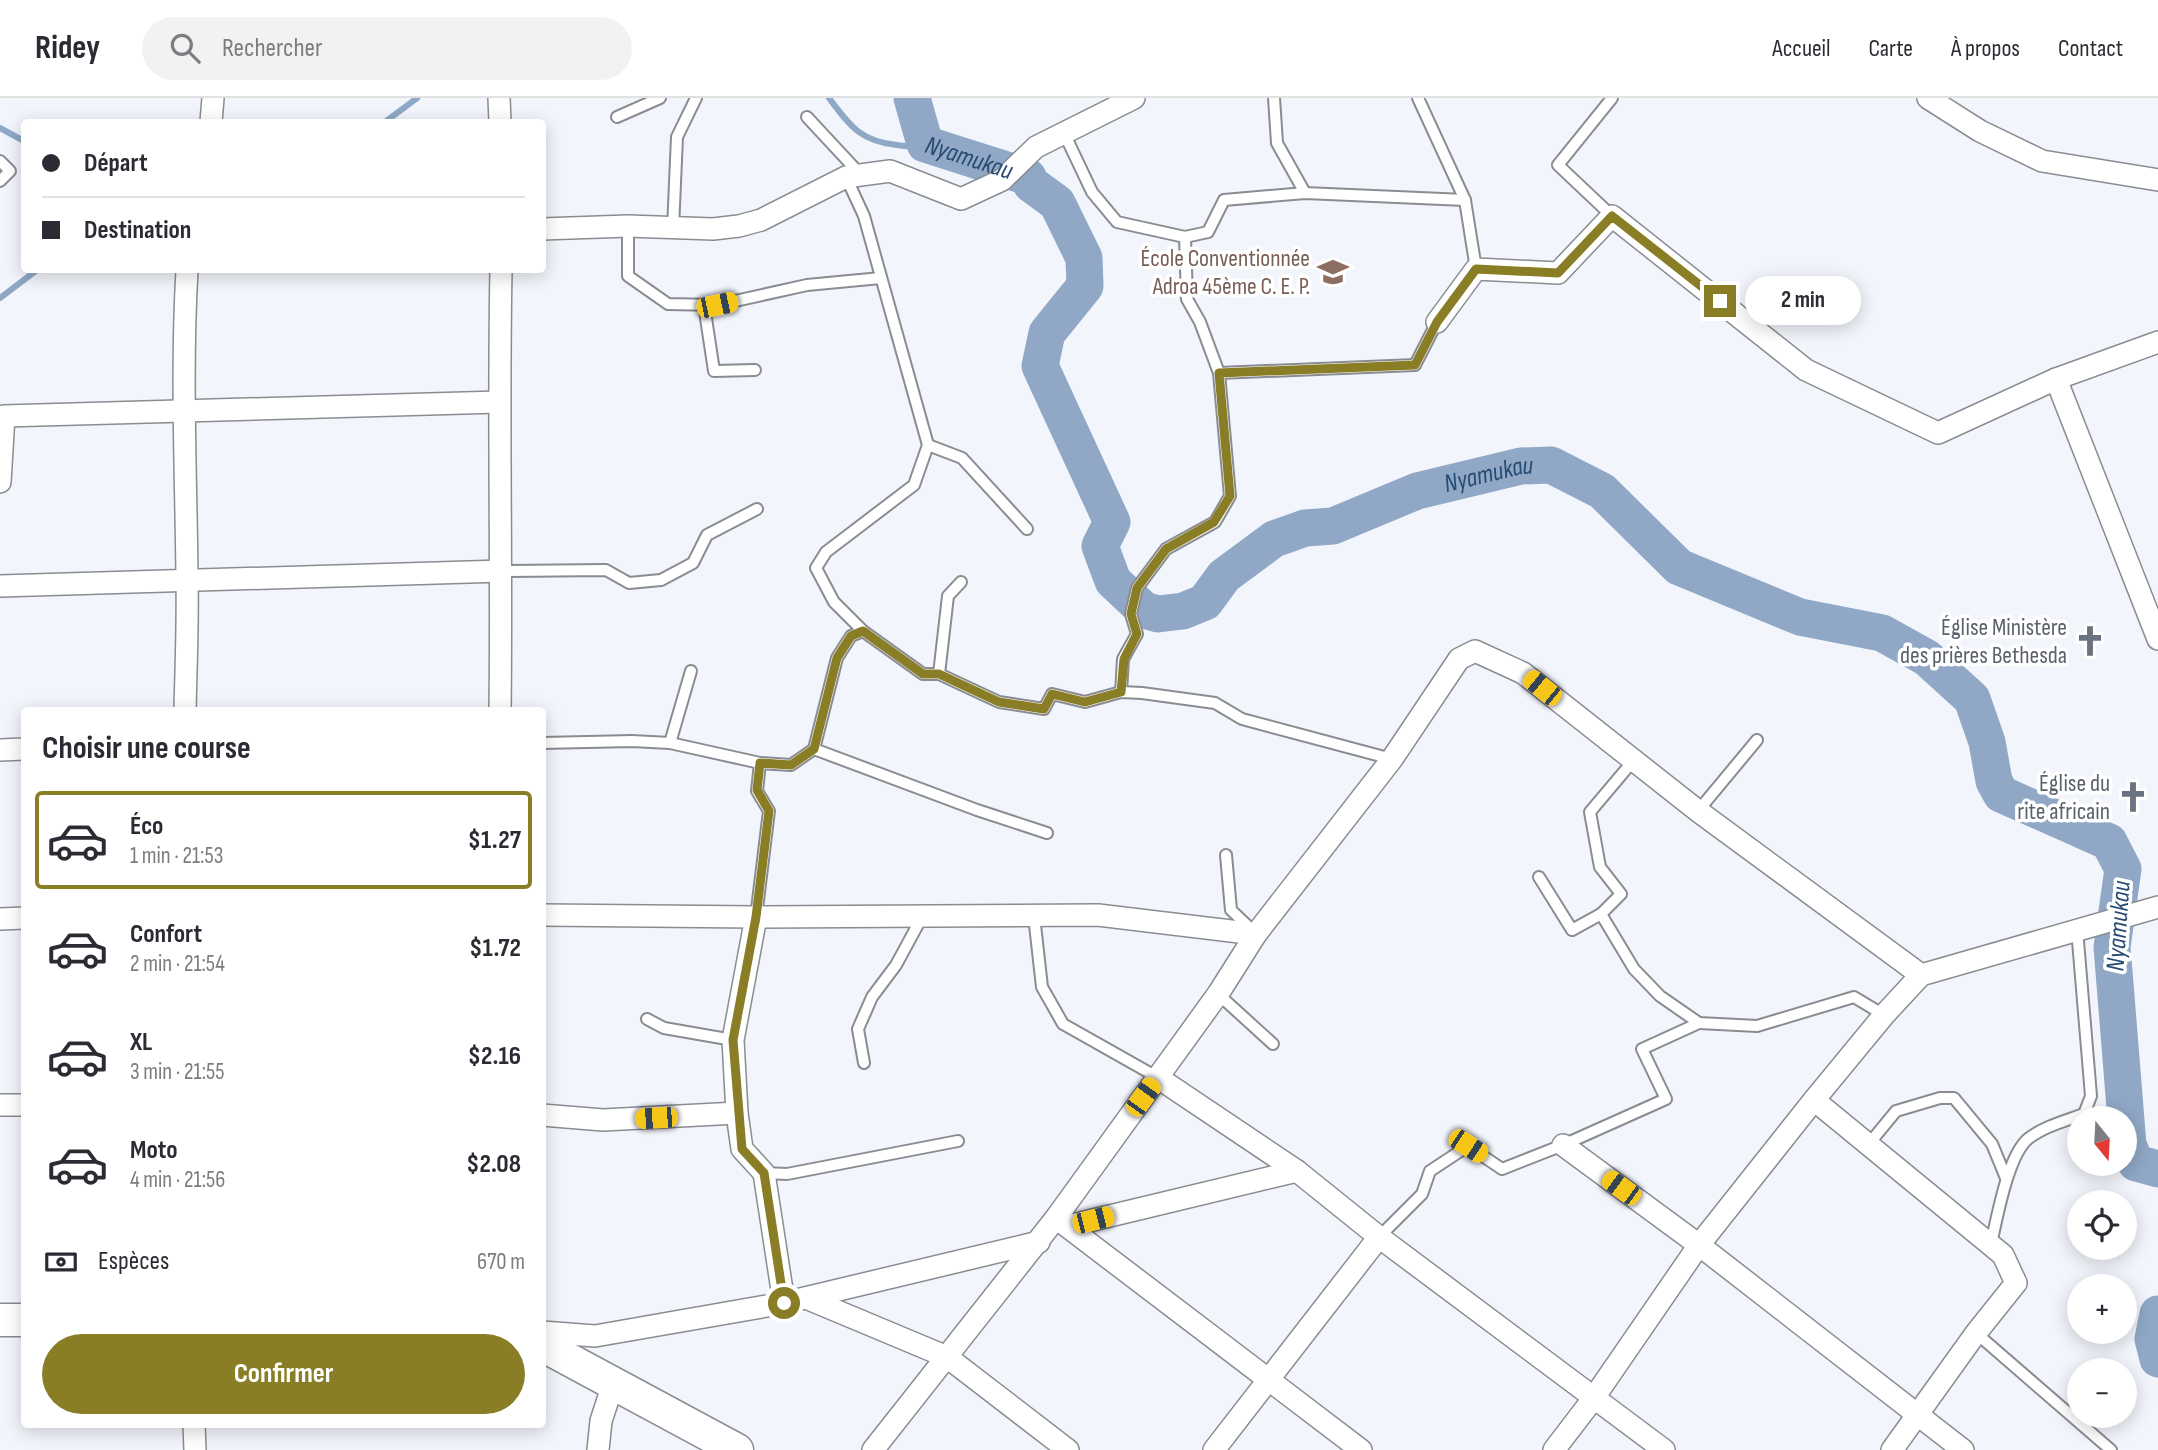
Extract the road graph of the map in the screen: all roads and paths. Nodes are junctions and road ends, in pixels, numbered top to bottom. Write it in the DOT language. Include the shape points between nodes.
graph roads {
  1 [pos="213,98"];
  2 [pos="499,98"];
  3 [pos="660,98"];
  4 [pos="696,98"];
  5 [pos="1135,98"];
  6 [pos="1274,98"];
  7 [pos="1418,98"];
  8 [pos="1612,98"];
  9 [pos="1927,98"];
  10 [pos="617,117"];
  11 [pos="807,117"];
  12 [pos="211,119"];
  13 [pos="500,119"];
  14 [pos="1064,134"];
  15 [pos="0,161"];
  16 [pos="853,176"];
  17 [pos="2158,180"];
  18 [pos="0,181"];
  19 [pos="1305,193"];
  20 [pos="1465,200"];
  21 [pos="1612,216"];
  22 [pos="628,226"];
  23 [pos="546,229"];
  24 [pos="673,229"];
  25 [pos="1185,237"];
  26 [pos="1476,269"];
  27 [pos="187,273"];
  28 [pos="501,273"];
  29 [pos="881,278"];
  30 [pos="704,304"];
  31 [pos="1437,322"];
  32 [pos="2158,342"];
  33 [pos="755,370"];
  34 [pos="1219,373"];
  35 [pos="2056,379"];
  36 [pos="499,402"];
  37 [pos="184,410"];
  38 [pos="2,416"];
  39 [pos="928,445"];
  40 [pos="0,482"];
  41 [pos="757,509"];
  42 [pos="1027,529"];
  43 [pos="502,571"];
  44 [pos="187,580"];
  45 [pos="961,582"];
  46 [pos="0,586"];
  47 [pos="863,631"];
  48 [pos="2158,639"];
  49 [pos="691,671"];
  50 [pos="939,674"];
  51 [pos="1121,692"];
  52 [pos="185,707"];
  53 [pos="500,707"];
  54 [pos="1757,740"];
  55 [pos="546,743"];
  56 [pos="670,743"];
  57 [pos="21,749"];
  58 [pos="814,749"];
  59 [pos="0,750"];
  60 [pos="1392,760"];
  61 [pos="1633,761"];
  62 [pos="760,763"];
  63 [pos="1698,811"];
  64 [pos="1047,833"];
  65 [pos="1226,855"];
  66 [pos="1539,877"];
  67 [pos="2158,906"];
  68 [pos="1601,914"];
  69 [pos="546,915"];
  70 [pos="1034,916"];
  71 [pos="756,917"];
  72 [pos="922,917"];
  73 [pos="21,918"];
  74 [pos="0,919"];
  75 [pos="2087,926"];
  76 [pos="1256,934"];
  77 [pos="1921,975"];
  78 [pos="1218,994"];
  79 [pos="1884,1015"];
  80 [pos="647,1019"];
  81 [pos="1699,1023"];
  82 [pos="733,1040"];
  83 [pos="1273,1044"];
  84 [pos="864,1063"];
  85 [pos="1157,1077"];
  86 [pos="1814,1100"];
  87 [pos="0,1105"];
  88 [pos="21,1105"];
  89 [pos="737,1113"];
  90 [pos="546,1115"];
  91 [pos="958,1141"];
  92 [pos="1563,1145"];
  93 [pos="1868,1145"];
  94 [pos="1297,1171"];
  95 [pos="764,1173"];
  96 [pos="2006,1178"];
  97 [pos="1062,1222"];
  98 [pos="1378,1237"];
  99 [pos="1039,1242"];
  100 [pos="1991,1244"];
  101 [pos="1699,1245"];
  102 [pos="806,1298"];
  103 [pos="784,1303"];
  104 [pos="0,1320"];
  105 [pos="21,1320"];
  106 [pos="546,1332"];
  107 [pos="1976,1333"];
  108 [pos="546,1347"];
  109 [pos="947,1357"];
  110 [pos="1268,1380"];
  111 [pos="613,1384"];
  112 [pos="1593,1399"];
  113 [pos="1917,1416"];
  114 [pos="194,1428"];
  115 [pos="195,1450"];
  116 [pos="598,1450"];
  117 [pos="737,1450"];
  118 [pos="873,1450"];
  119 [pos="1068,1450"];
  120 [pos="1214,1450"];
  121 [pos="1361,1450"];
  122 [pos="1554,1450"];
  123 [pos="1664,1450"];
  124 [pos="1892,1450"];
  125 [pos="1963,1450"];
  126 [pos="2111,1450"];
  1 -- 12 [label="street"];
  2 -- 13 [label="street"];
  3 -- 10 [label="lane"];
  4 -- 24 [label="lane" via="677,137"];
  5 -- 14 [label="street"];
  6 -- 19 [label="lane" via="1277,143"];
  7 -- 20 [label="lane"];
  8 -- 21 [label="lane" via="1558,165"];
  9 -- 17 [label="street" via="2042,161"];
  11 -- 16 [label="lane"];
  14 -- 16 [label="street" via="1037,148 1002,180 961,199 890,172"];
  14 -- 25 [label="lane" via="1092,192 1117,222"];
  15 -- 18 [label="lane" via="10,172"];
  16 -- 24 [label="street" via="761,220 713,229"];
  16 -- 29 [label="lane"];
  19 -- 20 [label="lane"];
  19 -- 25 [label="lane" via="1224,200 1208,232"];
  20 -- 26 [label="lane"];
  21 -- 26 [label="street" via="1558,273"];
  21 -- 35 [label="street" via="1806,370 1938,433"];
  22 -- 23 [label="street"];
  22 -- 24 [label="street"];
  22 -- 30 [label="lane" via="628,276 668,304"];
  25 -- 34 [label="lane" via="1187,299"];
  26 -- 31 [label="street"];
  27 -- 37 [label="street"];
  28 -- 36 [label="street"];
  29 -- 30 [label="lane" via="807,285"];
  29 -- 39 [label="lane"];
  30 -- 33 [label="lane" via="714,371"];
  31 -- 34 [label="lane" via="1415,365"];
  32 -- 35 [label="street"];
  34 -- 51 [label="lane" via="1230,496 1214,522 1166,549 1137,588 1131,614 1137,634 1124,659"];
  35 -- 48 [label="street"];
  36 -- 37 [label="street"];
  36 -- 43 [label="street"];
  37 -- 38 [label="street"];
  37 -- 44 [label="street"];
  38 -- 40 [label="street"];
  39 -- 42 [label="lane" via="962,458"];
  39 -- 47 [label="lane" via="914,485 826,552 816,568 834,602"];
  41 -- 43 [label="lane" via="707,535 693,563 660,580 629,583 607,570"];
  43 -- 44 [label="street"];
  43 -- 53 [label="street"];
  44 -- 46 [label="street"];
  44 -- 52 [label="street"];
  45 -- 50 [label="lane" via="948,596"];
  47 -- 50 [label="lane" via="923,674"];
  47 -- 58 [label="lane" via="851,636 837,658"];
  49 -- 56 [label="lane"];
  50 -- 51 [label="lane" via="999,702 1044,709 1052,694 1085,702"];
  51 -- 60 [label="lane" via="1214,703 1242,719"];
  54 -- 63 [label="lane"];
  55 -- 56 [label="lane"];
  56 -- 62 [label="lane"];
  57 -- 59 [label="street"];
  58 -- 62 [label="lane" via="791,765"];
  58 -- 64 [label="lane"];
  60 -- 61 [label="street" via="1460,659 1475,651 1523,673"];
  60 -- 76 [label="street"];
  61 -- 63 [label="street"];
  61 -- 68 [label="lane" via="1590,812 1600,867 1621,894"];
  62 -- 71 [label="lane" via="757,790 769,811"];
  63 -- 77 [label="street"];
  65 -- 76 [label="lane" via="1231,910"];
  66 -- 68 [label="lane" via="1572,930"];
  67 -- 75 [label="street"];
  68 -- 81 [label="lane" via="1634,969 1660,996"];
  69 -- 71 [label="street"];
  70 -- 72 [label="street"];
  70 -- 76 [label="street" via="1098,915"];
  70 -- 85 [label="lane" via="1042,987 1063,1024"];
  71 -- 72 [label="street"];
  71 -- 82 [label="street"];
  72 -- 84 [label="lane" via="897,965 872,997 858,1029"];
  73 -- 74 [label="street"];
  75 -- 77 [label="street"];
  75 -- 96 [label="lane" via="2091,1096 2084,1114 2026,1139"];
  76 -- 78 [label="street"];
  77 -- 79 [label="street"];
  78 -- 83 [label="lane"];
  78 -- 85 [label="street"];
  79 -- 81 [label="lane" via="1854,997 1757,1027"];
  79 -- 86 [label="street"];
  80 -- 82 [label="lane" via="664,1028"];
  81 -- 92 [label="lane" via="1642,1049 1666,1098"];
  82 -- 89 [label="street"];
  85 -- 94 [label="street"];
  85 -- 97 [label="street"];
  86 -- 93 [label="street"];
  86 -- 101 [label="street"];
  87 -- 88 [label="street"];
  89 -- 90 [label="street" via="603,1120"];
  89 -- 95 [label="street" via="742,1149"];
  91 -- 95 [label="lane" via="787,1174"];
  92 -- 98 [label="lane" via="1502,1168 1468,1146 1430,1171 1422,1194"];
  92 -- 101 [label="street"];
  93 -- 96 [label="lane" via="1896,1111 1954,1098 1992,1144"];
  93 -- 100 [label="street"];
  94 -- 97 [label="street"];
  94 -- 98 [label="street"];
  95 -- 103 [label="street"];
  96 -- 100 [label="lane"];
  97 -- 99 [label="street"];
  97 -- 110 [label="street"];
  98 -- 110 [label="street"];
  98 -- 112 [label="street"];
  99 -- 102 [label="street"];
  99 -- 109 [label="street"];
  100 -- 107 [label="street" via="2003,1255 2015,1283"];
  101 -- 112 [label="street"];
  101 -- 113 [label="street"];
  102 -- 103 [label="street"];
  102 -- 109 [label="street"];
  103 -- 106 [label="street" via="594,1336"];
  104 -- 105 [label="street"];
  107 -- 113 [label="street"];
  107 -- 126 [label="lane"];
  108 -- 111 [label="street"];
  109 -- 118 [label="street"];
  109 -- 119 [label="street"];
  110 -- 120 [label="street"];
  110 -- 121 [label="street"];
  111 -- 116 [label="street" via="601,1421"];
  111 -- 117 [label="street"];
  112 -- 122 [label="street"];
  112 -- 123 [label="street"];
  113 -- 124 [label="street"];
  113 -- 125 [label="street"];
  114 -- 115 [label="street"];
}
